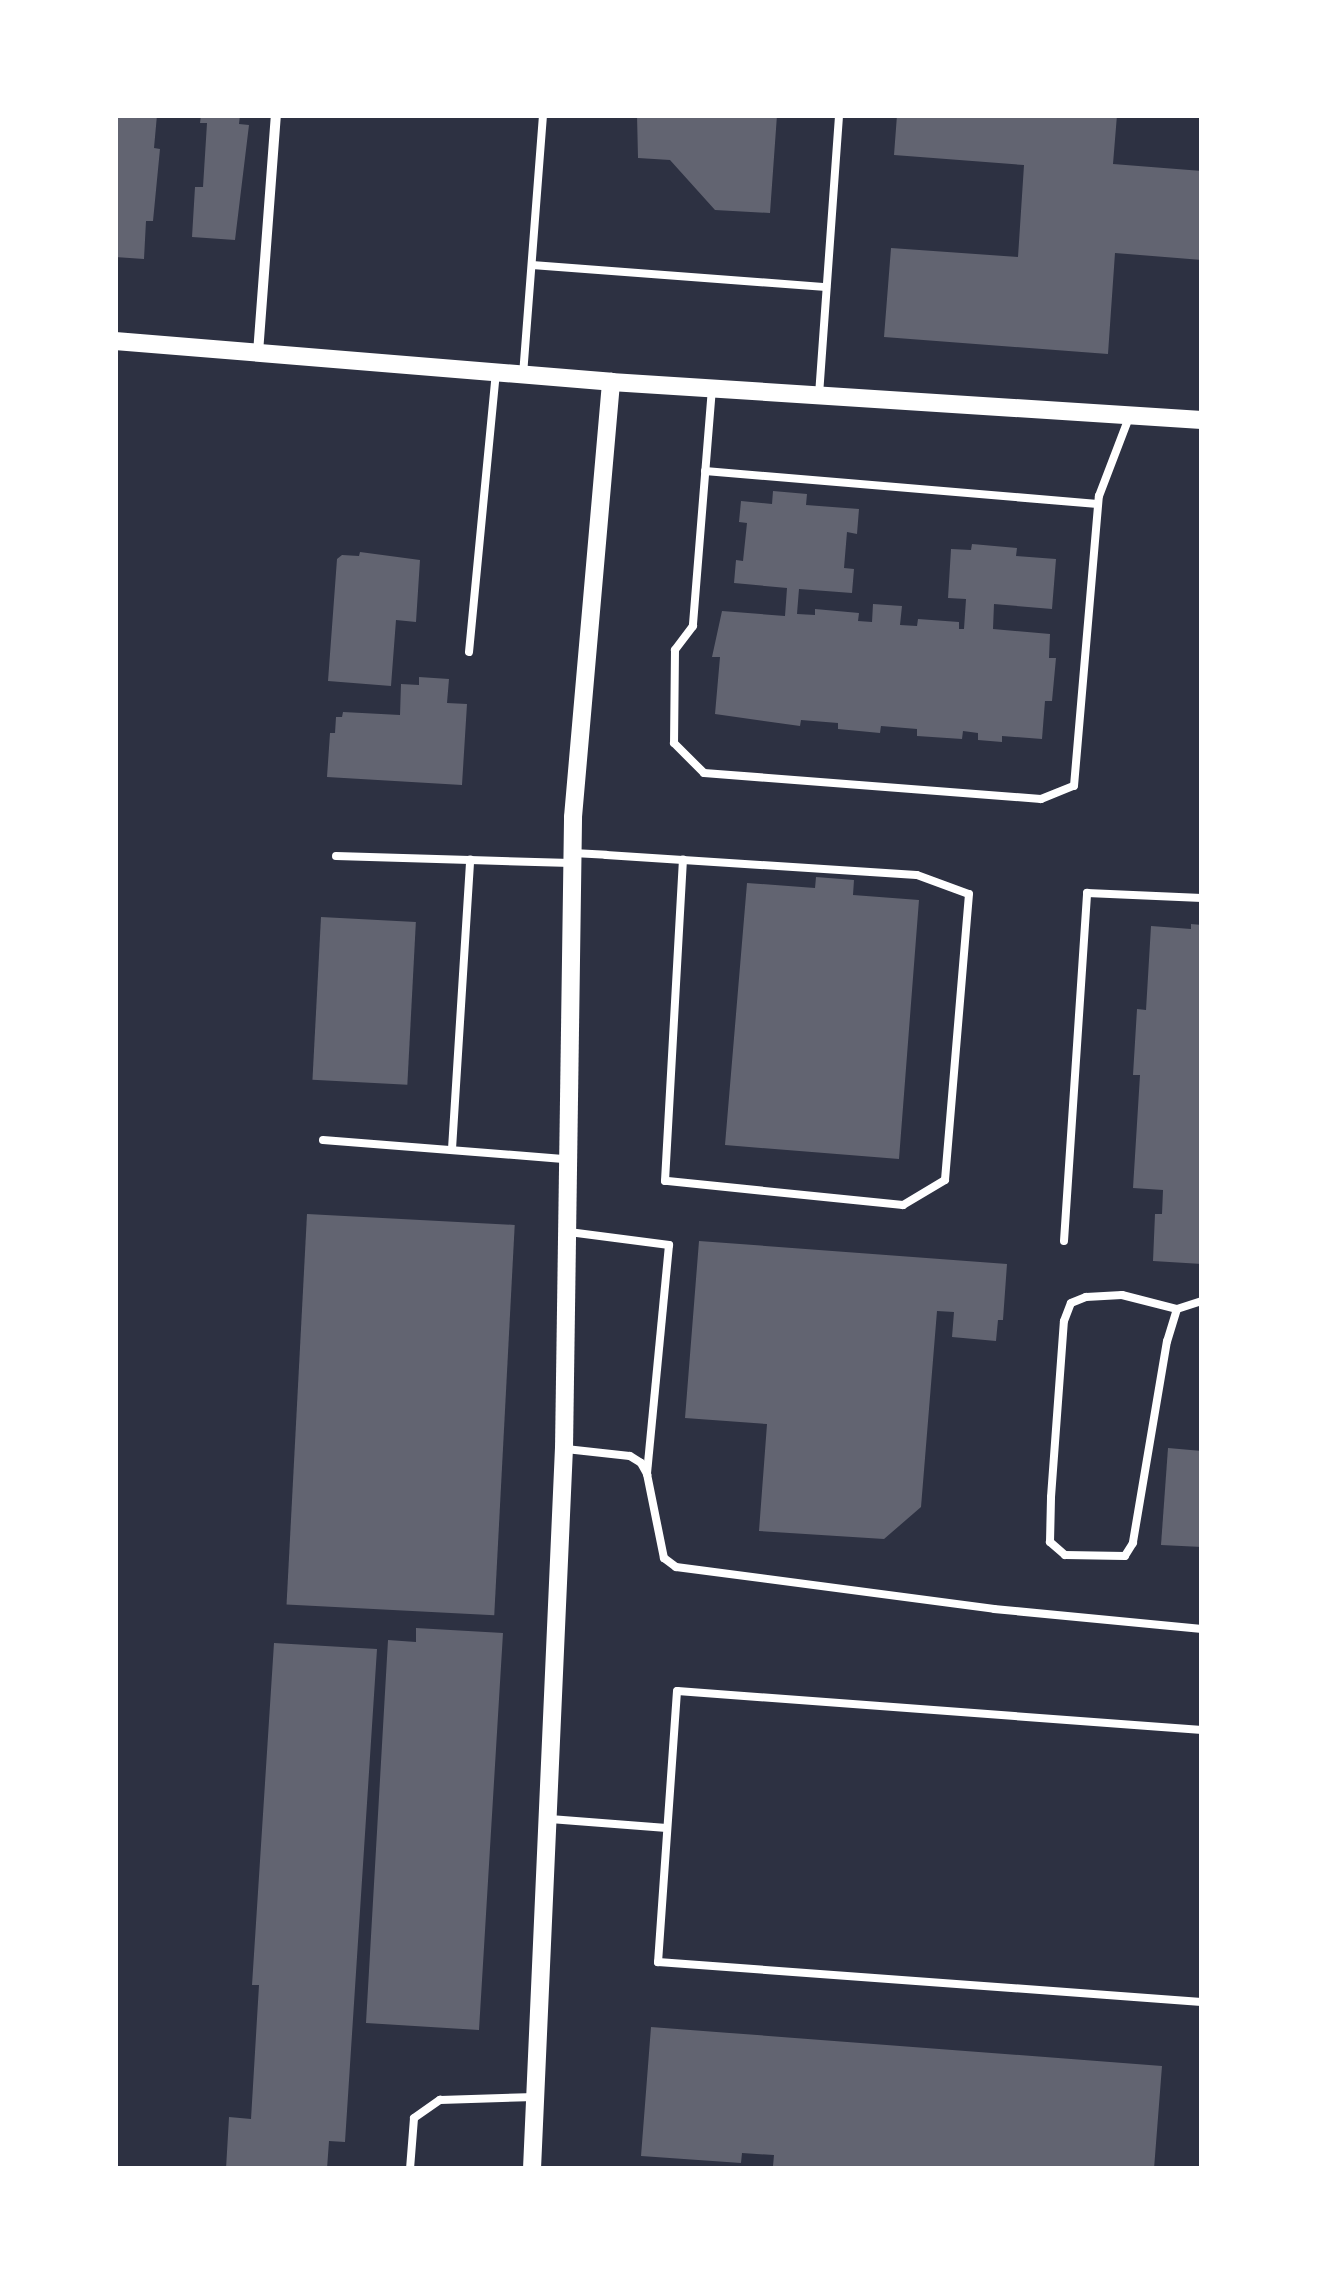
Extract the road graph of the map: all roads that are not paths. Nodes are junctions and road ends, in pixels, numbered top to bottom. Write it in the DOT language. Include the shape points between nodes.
graph roads {
  1 [pos="276,115"];
  2 [pos="544,115"];
  3 [pos="839,115"];
  4 [pos="532,264"];
  5 [pos="826,287"];
  6 [pos="115,341"];
  7 [pos="258,352"];
  8 [pos="496,372"];
  9 [pos="523,375"];
  10 [pos="611,382"];
  11 [pos="712,388"];
  12 [pos="819,395"];
  13 [pos="1130,415"];
  14 [pos="1202,420"];
  15 [pos="705,471"];
  16 [pos="1098,504"];
  17 [pos="469,652"];
  18 [pos="336,856"];
  19 [pos="573,858"];
  20 [pos="470,860"];
  21 [pos="683,860"];
  22 [pos="1202,898"];
  23 [pos="323,1140"];
  24 [pos="452,1150"];
  25 [pos="570,1160"];
  26 [pos="569,1232"];
  27 [pos="1064,1241"];
  28 [pos="1202,1300"];
  29 [pos="1177,1309"];
  30 [pos="564,1449"];
  31 [pos="648,1474"];
  32 [pos="1202,1629"];
  33 [pos="1202,1730"];
  34 [pos="550,1819"];
  35 [pos="667,1828"];
  36 [pos="1202,2002"];
  37 [pos="535,2096"];
  38 [pos="410,2169"];
  39 [pos="532,2169"];
  1 -- 7 [label="street"];
  2 -- 4 [label="lane"];
  3 -- 5 [label="lane"];
  4 -- 5 [label="lane"];
  4 -- 9 [label="lane"];
  5 -- 12 [label="lane"];
  6 -- 7 [label="street"];
  7 -- 8 [label="street"];
  8 -- 9 [label="street"];
  8 -- 17 [label="lane"];
  9 -- 10 [label="street"];
  10 -- 11 [label="street"];
  10 -- 19 [label="street"];
  11 -- 12 [label="street"];
  11 -- 15 [label="lane"];
  12 -- 13 [label="street"];
  13 -- 14 [label="street"];
  13 -- 16 [label="lane"];
  15 -- 16 [label="lane"];
  15 -- 16 [label="lane" via="693,626 674,650 674,744 704,774 1041,798 1074,786"];
  18 -- 20 [label="lane"];
  19 -- 20 [label="lane"];
  19 -- 21 [label="lane"];
  19 -- 25 [label="street"];
  20 -- 24 [label="lane"];
  21 -- 21 [label="lane" via="917,875 969,894 945,1180 902,1206 665,1181"];
  22 -- 27 [label="lane" via="1087,893"];
  23 -- 24 [label="lane"];
  24 -- 25 [label="lane"];
  25 -- 26 [label="street"];
  26 -- 30 [label="street"];
  26 -- 31 [label="lane" via="669,1246"];
  28 -- 29 [label="lane"];
  29 -- 29 [label="lane" via="1134,1544 1125,1556 1065,1555 1050,1542 1051,1497 1064,1321 1071,1304 1122,1295"];
  30 -- 31 [label="lane" via="630,1456"];
  30 -- 34 [label="street"];
  31 -- 32 [label="lane" via="664,1558 676,1567"];
  33 -- 35 [label="lane" via="677,1691"];
  34 -- 35 [label="lane"];
  34 -- 37 [label="street"];
  35 -- 36 [label="lane" via="658,1962"];
  37 -- 38 [label="lane" via="440,2100 414,2118"];
  37 -- 39 [label="street"];
}
